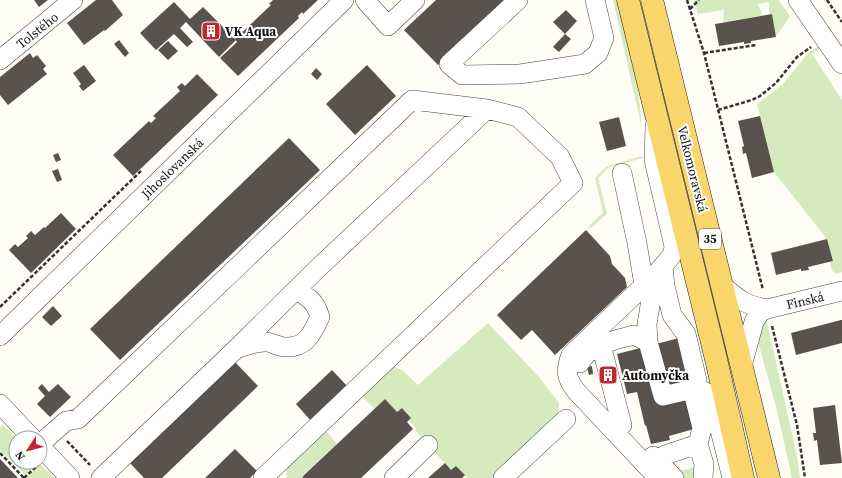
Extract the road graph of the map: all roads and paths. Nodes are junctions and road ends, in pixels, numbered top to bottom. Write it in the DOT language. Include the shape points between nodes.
graph roads {
  1 [pos="73,0"];
  2 [pos="344,0"];
  3 [pos="365,0"];
  4 [pos="415,0"];
  5 [pos="518,0"];
  6 [pos="595,0"];
  7 [pos="628,0"];
  8 [pos="652,0"];
  9 [pos="687,0"];
  10 [pos="699,0"];
  11 [pos="798,0"];
  12 [pos="827,0"];
  13 [pos="690,9"];
  14 [pos="842,22"];
  15 [pos="756,45"];
  16 [pos="812,46"];
  17 [pos="704,53"];
  18 [pos="0,60"];
  19 [pos="842,64"];
  20 [pos="487,109"];
  21 [pos="655,109"];
  22 [pos="718,110"];
  23 [pos="622,173"];
  24 [pos="654,275"];
  25 [pos="722,285"];
  26 [pos="296,290"];
  27 [pos="842,291"];
  28 [pos="768,309"];
  29 [pos="0,336"];
  30 [pos="648,342"];
  31 [pos="601,345"];
  32 [pos="236,349"];
  33 [pos="742,366"];
  34 [pos="697,388"];
  35 [pos="0,404"];
  36 [pos="566,419"];
  37 [pos="622,425"];
  38 [pos="24,430"];
  39 [pos="66,440"];
  40 [pos="48,442"];
  41 [pos="698,444"];
  42 [pos="428,445"];
  43 [pos="0,453"];
  44 [pos="48,458"];
  45 [pos="653,468"];
  46 [pos="96,472"];
  47 [pos="24,478"];
  48 [pos="70,478"];
  49 [pos="263,478"];
  50 [pos="394,478"];
  51 [pos="503,478"];
  52 [pos="674,478"];
  53 [pos="703,478"];
  54 [pos="732,478"];
  55 [pos="743,478"];
  56 [pos="769,478"];
  57 [pos="805,478"];
  1 -- 18 [label="street, Tolstého"];
  2 -- 29 [label="street, Jihoslovanská"];
  3 -- 4 [label="street" via="388,26"];
  5 -- 6 [label="street" via="449,64 462,74 520,74 585,64 598,53 604,38"];
  7 -- 21 [label="main road, Velkomoravská / 35"];
  8 -- 25 [label="main road, Velkomoravská / 35"];
  9 -- 13 [label="path"];
  10 -- 13 [label="path"];
  11 -- 19 [label="street"];
  12 -- 14 [label="path"];
  13 -- 17 [label="path"];
  15 -- 17 [label="path"];
  16 -- 22 [label="path" via="797,57 776,83 760,96"];
  17 -- 22 [label="path"];
  20 -- 26 [label="street"];
  20 -- 40 [label="street" via="412,100 78,419 66,421"];
  20 -- 49 [label="street" via="518,117 560,157 573,183"];
  21 -- 24 [label="street" via="654,160 674,246 672,253"];
  21 -- 55 [label="main road, Velkomoravská / 35"];
  22 -- 28 [label="path"];
  23 -- 24 [label="street" via="637,243"];
  24 -- 30 [label="street" via="647,324"];
  24 -- 34 [label="street" via="665,286 672,315 686,334"];
  24 -- 45 [label="street" via="571,354 567,374 577,392"];
  25 -- 28 [label="street, Finská" via="741,302"];
  25 -- 33 [label="main road, Velkomoravská / 35"];
  26 -- 32 [label="street"];
  26 -- 32 [label="street" via="316,305 320,317 309,338 298,345 285,347 267,342 253,343"];
  27 -- 28 [label="street, Finská"];
  28 -- 33 [label="street, Finská" via="760,312 754,322"];
  28 -- 57 [label="path" via="797,425"];
  30 -- 31 [label="street" via="634,335"];
  30 -- 34 [label="street" via="663,396"];
  31 -- 37 [label="street"];
  31 -- 37 [label="street" via="590,350 583,358 578,367 579,376"];
  32 -- 46 [label="street"];
  33 -- 56 [label="main road, Velkomoravská / 35"];
  34 -- 41 [label="street" via="695,400 702,428"];
  34 -- 54 [label="street" via="712,398"];
  35 -- 38 [label="street"];
  36 -- 51 [label="street"];
  37 -- 45 [label="street"];
  39 -- 46 [label="path"];
  41 -- 45 [label="street" via="664,455"];
  41 -- 53 [label="street" via="704,464"];
  42 -- 50 [label="street"];
  43 -- 47 [label="path"];
  44 -- 48 [label="street"];
  45 -- 52 [label="street"];
}
